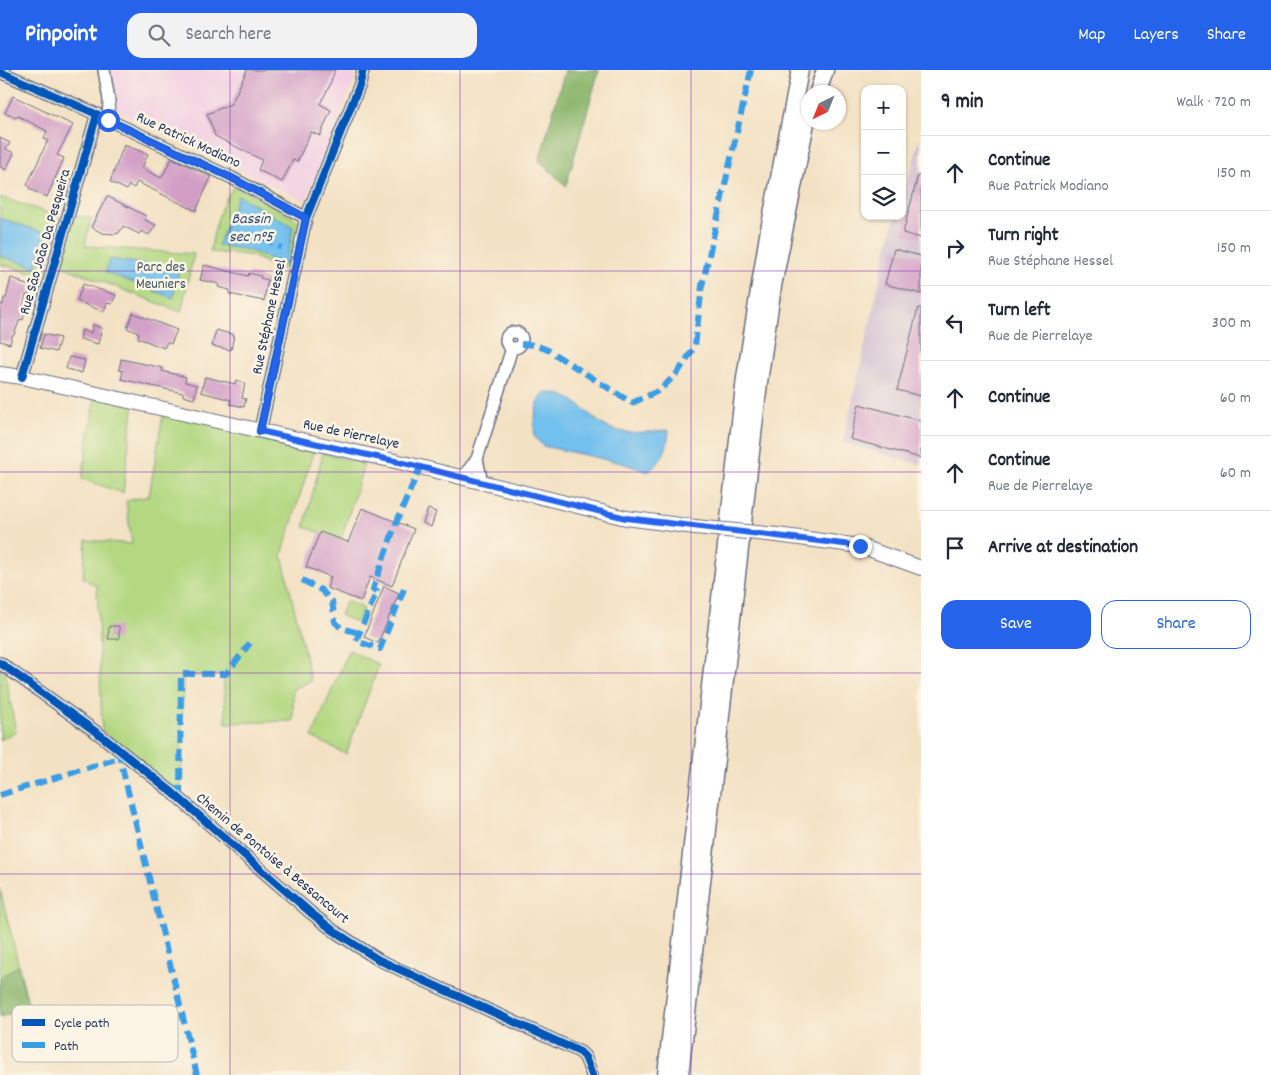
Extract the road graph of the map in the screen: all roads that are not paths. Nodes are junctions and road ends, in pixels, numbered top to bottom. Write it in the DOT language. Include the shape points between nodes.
graph roads {
  1 [pos="104,70"];
  2 [pos="363,70"];
  3 [pos="818,70"];
  4 [pos="825,70"];
  5 [pos="0,72"];
  6 [pos="798,73"];
  7 [pos="815,85"];
  8 [pos="820,85"];
  9 [pos="102,117"];
  10 [pos="805,130"];
  11 [pos="306,218"];
  12 [pos="512,348"];
  13 [pos="0,374"];
  14 [pos="22,377"];
  15 [pos="260,431"];
  16 [pos="477,459"];
  17 [pos="462,478"];
  18 [pos="482,483"];
  19 [pos="921,568"];
  20 [pos="0,663"];
  21 [pos="592,1075"];
  22 [pos="666,1075"];
  23 [pos="680,1075"];
  1 -- 9 [label="street, Rue São João Da Pesqueira" via="109,100"];
  2 -- 11 [label="street, Rue Stéphane Hessel"];
  3 -- 7 [label="highway"];
  4 -- 8 [label="highway"];
  5 -- 9 [label="street, Rue Patrick Modiano"];
  6 -- 22 [label="highway" via="745,378"];
  9 -- 11 [label="street, Rue Patrick Modiano" via="232,178"];
  9 -- 14 [label="street, Rue São João Da Pesqueira"];
  10 -- 23 [label="highway" via="773,286 759,382"];
  11 -- 15 [label="street, Rue Stéphane Hessel"];
  12 -- 16 [label="street"];
  13 -- 14 [label="main road, Rue de Pierrelaye"];
  14 -- 15 [label="main road, Rue de Pierrelaye"];
  15 -- 17 [label="main road, Rue de Pierrelaye"];
  16 -- 17 [label="street"];
  16 -- 18 [label="street"];
  17 -- 18 [label="main road, Rue de Pierrelaye"];
  18 -- 19 [label="main road, Rue de Pierrelaye, bridge" via="626,518 860,546"];
  20 -- 21 [label="street, Chemin de Pontoise à Bessancourt" via="99,734 172,792 334,931 379,960 580,1052"];
}
